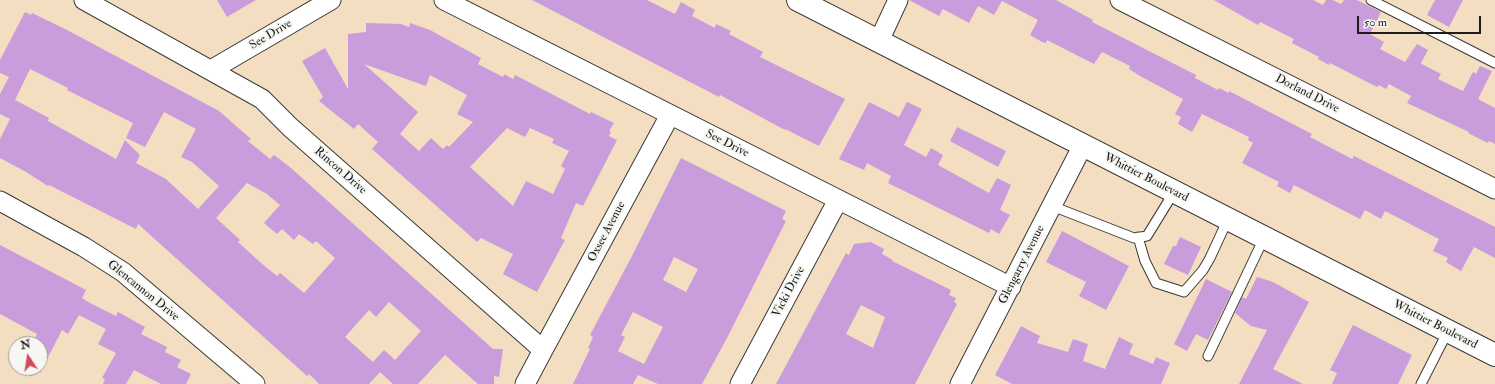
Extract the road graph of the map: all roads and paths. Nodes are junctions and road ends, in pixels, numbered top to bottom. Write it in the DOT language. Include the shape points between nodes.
graph roads {
  1 [pos="84,0"];
  2 [pos="331,0"];
  3 [pos="444,0"];
  4 [pos="798,0"];
  5 [pos="898,0"];
  6 [pos="1120,0"];
  7 [pos="1371,0"];
  8 [pos="879,41"];
  9 [pos="1495,63"];
  10 [pos="211,70"];
  11 [pos="670,115"];
  12 [pos="1083,146"];
  13 [pos="1495,189"];
  14 [pos="1174,192"];
  15 [pos="838,200"];
  16 [pos="0,201"];
  17 [pos="1052,206"];
  18 [pos="1228,219"];
  19 [pos="1138,237"];
  20 [pos="1264,238"];
  21 [pos="1011,287"];
  22 [pos="1448,331"];
  23 [pos="543,350"];
  24 [pos="1495,355"];
  25 [pos="1208,356"];
  26 [pos="255,384"];
  27 [pos="526,384"];
  28 [pos="740,384"];
  29 [pos="960,384"];
  30 [pos="1421,384"];
  1 -- 10 [label="street, Rincon Drive"];
  2 -- 10 [label="street, See Drive"];
  3 -- 11 [label="street, See Drive"];
  4 -- 8 [label="main road, Whittier Boulevard"];
  5 -- 8 [label="street"];
  6 -- 13 [label="street, Dorland Drive"];
  7 -- 9 [label="lane"];
  8 -- 12 [label="main road, Whittier Boulevard"];
  10 -- 23 [label="street, Rincon Drive" via="262,99 290,127"];
  11 -- 15 [label="street, See Drive"];
  11 -- 23 [label="street, Oxsee Avenue"];
  12 -- 14 [label="main road, Whittier Boulevard"];
  12 -- 17 [label="street, Glengarry Avenue"];
  14 -- 18 [label="main road, Whittier Boulevard"];
  14 -- 19 [label="lane" via="1147,236"];
  15 -- 21 [label="street, See Drive"];
  15 -- 28 [label="street, Vicki Drive"];
  16 -- 26 [label="street, Glencannon Drive" via="84,247 123,272"];
  17 -- 19 [label="lane" via="1134,238"];
  17 -- 21 [label="street, Glengarry Avenue"];
  18 -- 19 [label="lane" via="1210,258 1184,292 1156,283"];
  18 -- 20 [label="main road, Whittier Boulevard"];
  20 -- 22 [label="main road, Whittier Boulevard"];
  20 -- 25 [label="lane"];
  21 -- 29 [label="street, Glengarry Avenue"];
  22 -- 24 [label="main road, Whittier Boulevard"];
  22 -- 30 [label="lane"];
  23 -- 27 [label="street"];
}
